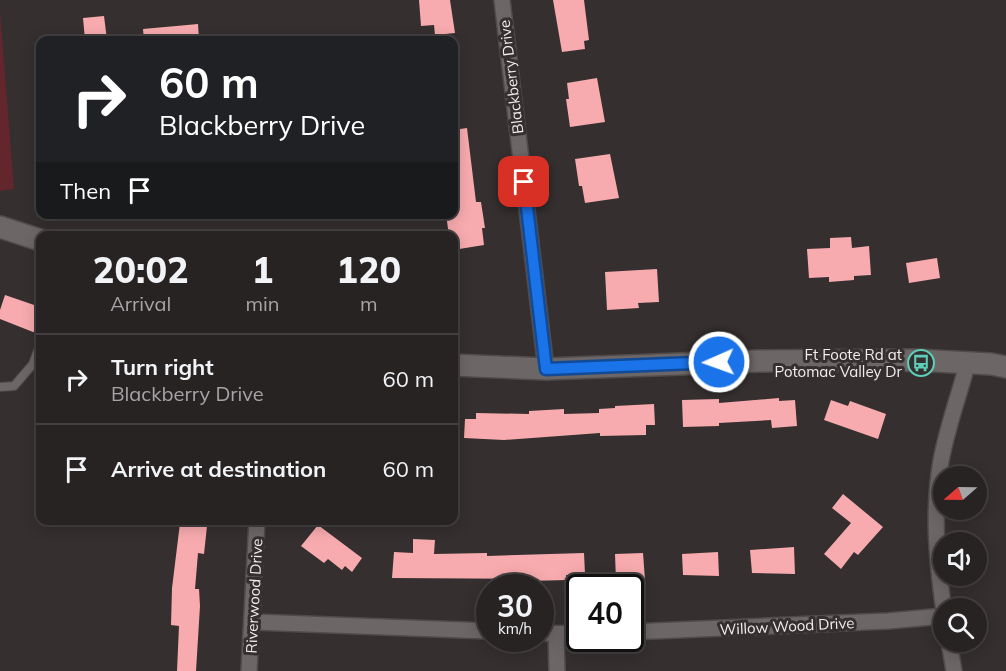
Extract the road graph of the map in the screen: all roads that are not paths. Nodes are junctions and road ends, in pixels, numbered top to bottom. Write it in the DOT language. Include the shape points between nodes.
graph roads {
  1 [pos="502,0"];
  2 [pos="0,227"];
  3 [pos="36,239"];
  4 [pos="36,356"];
  5 [pos="968,362"];
  6 [pos="458,365"];
  7 [pos="1006,368"];
  8 [pos="546,369"];
  9 [pos="0,387"];
  10 [pos="257,525"];
  11 [pos="942,598"];
  12 [pos="933,615"];
  13 [pos="253,622"];
  14 [pos="476,631"];
  15 [pos="644,631"];
  16 [pos="556,634"];
  17 [pos="566,634"];
  18 [pos="951,652"];
  19 [pos="249,671"];
  20 [pos="557,671"];
  21 [pos="954,671"];
  1 -- 8 [label="street, Blackberry Drive"];
  2 -- 3 [label="street"];
  4 -- 9 [label="lane" via="15,386"];
  5 -- 7 [label="street"];
  5 -- 8 [label="street" via="849,359"];
  5 -- 11 [label="street" via="941,460 937,492 937,567"];
  6 -- 8 [label="street"];
  10 -- 13 [label="street, Riverwood Drive"];
  12 -- 15 [label="street, Willow Wood Drive" via="888,621"];
  13 -- 14 [label="street"];
  13 -- 19 [label="street, Riverwood Drive"];
  16 -- 17 [label="street"];
  16 -- 20 [label="street"];
  18 -- 21 [label="street"];
}
